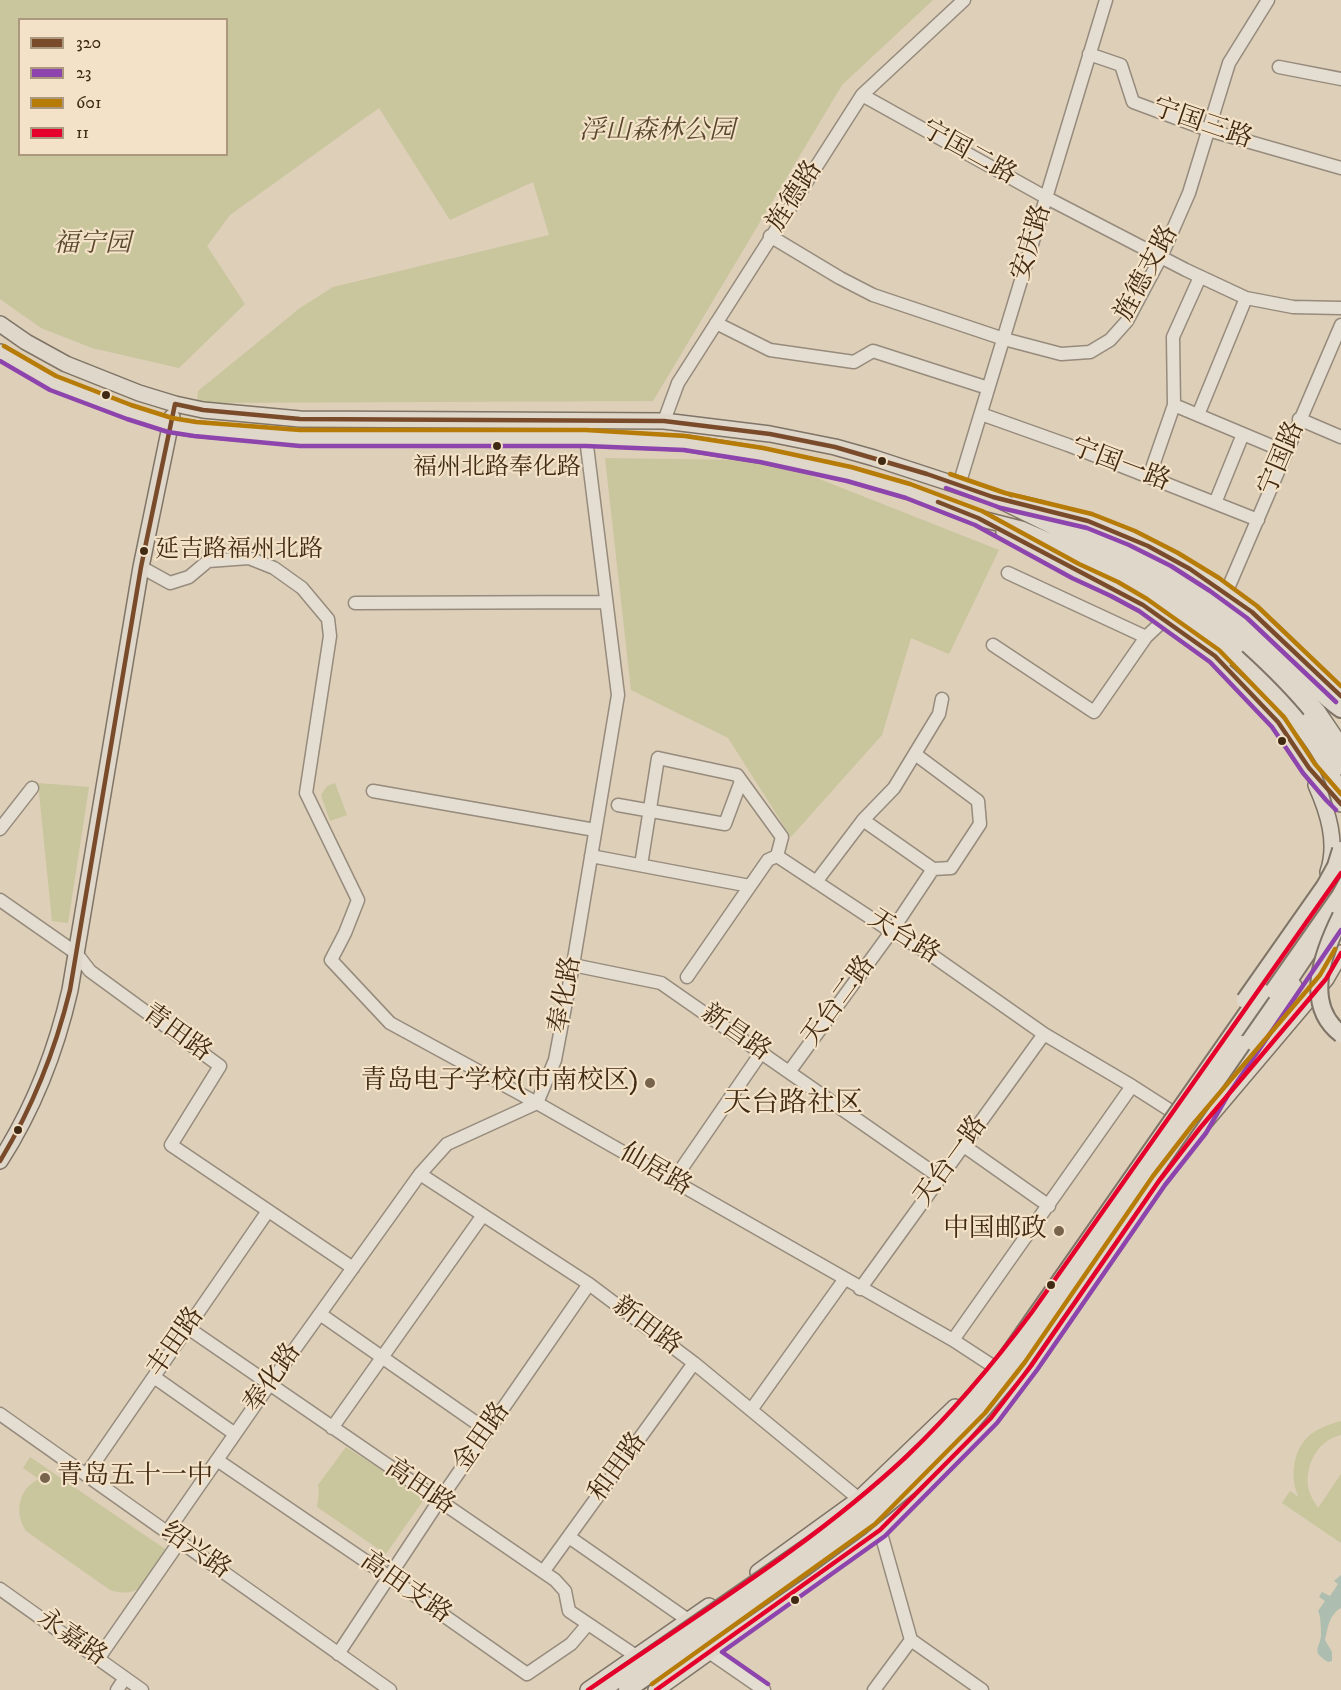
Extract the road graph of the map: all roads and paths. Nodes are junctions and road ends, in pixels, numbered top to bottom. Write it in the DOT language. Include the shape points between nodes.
graph roads {
  1 [pos="964,0"];
  2 [pos="1106,0"];
  3 [pos="1268,0"];
  4 [pos="1089,54"];
  5 [pos="1279,67"];
  6 [pos="1341,79"];
  7 [pos="862,95"];
  8 [pos="1208,130"];
  9 [pos="1341,168"];
  10 [pos="1047,198"];
  11 [pos="771,236"];
  12 [pos="1161,257"];
  13 [pos="1200,277"];
  14 [pos="1246,298"];
  15 [pos="1341,308"];
  16 [pos="717,323"];
  17 [pos="0,324"];
  18 [pos="1341,325"];
  19 [pos="1004,339"];
  20 [pos="1336,348"];
  21 [pos="0,352"];
  22 [pos="988,388"];
  23 [pos="176,404"];
  24 [pos="1174,405"];
  25 [pos="981,414"];
  26 [pos="1198,415"];
  27 [pos="1299,419"];
  28 [pos="586,420"];
  29 [pos="664,421"];
  30 [pos="170,425"];
  31 [pos="1243,434"];
  32 [pos="1341,437"];
  33 [pos="586,438"];
  34 [pos="1286,452"];
  35 [pos="1149,477"];
  36 [pos="959,485"];
  37 [pos="993,497"];
  38 [pos="1215,503"];
  39 [pos="1031,506"];
  40 [pos="978,518"];
  41 [pos="1258,520"];
  42 [pos="1012,536"];
  43 [pos="1114,543"];
  44 [pos="141,567"];
  45 [pos="1008,573"];
  46 [pos="1102,573"];
  47 [pos="1226,593"];
  48 [pos="606,602"];
  49 [pos="354,603"];
  50 [pos="1165,619"];
  51 [pos="1146,637"];
  52 [pos="993,645"];
  53 [pos="1341,696"];
  54 [pos="942,699"];
  55 [pos="1341,710"];
  56 [pos="1314,716"];
  57 [pos="1283,730"];
  58 [pos="1341,747"];
  59 [pos="915,754"];
  60 [pos="1341,767"];
  61 [pos="1309,768"];
  62 [pos="741,782"];
  63 [pos="32,788"];
  64 [pos="373,791"];
  65 [pos="1341,803"];
  66 [pos="618,806"];
  67 [pos="649,811"];
  68 [pos="863,820"];
  69 [pos="0,829"];
  70 [pos="595,830"];
  71 [pos="1341,850"];
  72 [pos="591,856"];
  73 [pos="777,856"];
  74 [pos="640,866"];
  75 [pos="933,869"];
  76 [pos="1341,874"];
  77 [pos="816,882"];
  78 [pos="1341,882"];
  79 [pos="750,886"];
  80 [pos="0,900"];
  81 [pos="1341,903"];
  82 [pos="1324,906"];
  83 [pos="1341,917"];
  84 [pos="1309,919"];
  85 [pos="891,932"];
  86 [pos="76,953"];
  87 [pos="1341,953"];
  88 [pos="573,965"];
  89 [pos="687,977"];
  90 [pos="1044,1034"];
  91 [pos="1341,1034"];
  92 [pos="761,1053"];
  93 [pos="789,1072"];
  94 [pos="1132,1086"];
  95 [pos="537,1103"];
  96 [pos="1170,1120"];
  97 [pos="1200,1128"];
  98 [pos="964,1146"];
  99 [pos="0,1161"];
  100 [pos="420,1174"];
  101 [pos="941,1178"];
  102 [pos="673,1181"];
  103 [pos="1049,1206"];
  104 [pos="268,1211"];
  105 [pos="483,1215"];
  106 [pos="353,1268"];
  107 [pos="844,1280"];
  108 [pos="590,1284"];
  109 [pos="860,1289"];
  110 [pos="320,1314"];
  111 [pos="188,1328"];
  112 [pos="953,1340"];
  113 [pos="383,1358"];
  114 [pos="694,1363"];
  115 [pos="993,1366"];
  116 [pos="154,1377"];
  117 [pos="1018,1383"];
  118 [pos="269,1385"];
  119 [pos="751,1410"];
  120 [pos="0,1414"];
  121 [pos="332,1428"];
  122 [pos="488,1431"];
  123 [pos="235,1434"];
  124 [pos="217,1460"];
  125 [pos="86,1475"];
  126 [pos="859,1499"];
  127 [pos="439,1502"];
  128 [pos="880,1530"];
  129 [pos="167,1532"];
  130 [pos="569,1537"];
  131 [pos="180,1541"];
  132 [pos="543,1572"];
  133 [pos="389,1577"];
  134 [pos="0,1589"];
  135 [pos="688,1620"];
  136 [pos="588,1624"];
  137 [pos="911,1640"];
  138 [pos="709,1652"];
  139 [pos="338,1654"];
  140 [pos="636,1656"];
  141 [pos="98,1659"];
  142 [pos="125,1678"];
  143 [pos="117,1690"];
  144 [pos="142,1690"];
  145 [pos="390,1690"];
  146 [pos="588,1690"];
  147 [pos="603,1690"];
  148 [pos="627,1690"];
  149 [pos="656,1690"];
  150 [pos="764,1690"];
  151 [pos="874,1690"];
  152 [pos="982,1690"];
  1 -- 7 [label="street, 旌德路"];
  2 -- 4 [label="street, 安庆路"];
  3 -- 8 [label="street, 旌德支路" via="1229,63"];
  4 -- 8 [label="street, 宁国三路" via="1121,65 1132,102"];
  4 -- 10 [label="street, 安庆路"];
  5 -- 6 [label="street"];
  7 -- 10 [label="street, 宁国二路"];
  7 -- 11 [label="street, 旌德路"];
  8 -- 9 [label="street, 宁国三路"];
  8 -- 12 [label="street, 旌德支路" via="1189,194"];
  10 -- 12 [label="street, 宁国二路"];
  10 -- 19 [label="street, 安庆路"];
  11 -- 16 [label="street, 旌德路"];
  11 -- 19 [label="street, 旌德支路" via="873,295"];
  12 -- 13 [label="street, 宁国二路"];
  12 -- 19 [label="street, 旌德支路" via="1127,321 1110,340 1090,352 1061,354"];
  13 -- 14 [label="street, 宁国二路"];
  13 -- 24 [label="street" via="1173,337"];
  14 -- 15 [label="street, 宁国二路" via="1293,307"];
  14 -- 26 [label="street"];
  16 -- 22 [label="street" via="770,350 854,362 873,351"];
  16 -- 29 [label="street, 旌德路" via="678,383"];
  17 -- 23 [label="main road" via="66,364"];
  18 -- 20 [label="street, 宁国路"];
  19 -- 22 [label="street, 安庆路"];
  20 -- 27 [label="street, 宁国路"];
  21 -- 30 [label="main road" via="53,383"];
  22 -- 25 [label="street, 安庆路"];
  23 -- 28 [label="main road" via="300,419"];
  23 -- 30 [label="main road"];
  24 -- 26 [label="street"];
  24 -- 35 [label="street"];
  25 -- 35 [label="street, 宁国一路"];
  25 -- 36 [label="street, 安庆路"];
  26 -- 31 [label="street"];
  27 -- 32 [label="street"];
  27 -- 34 [label="street, 宁国路"];
  28 -- 29 [label="main road"];
  28 -- 33 [label="street, 奉化路"];
  29 -- 36 [label="main road" via="770,434 835,447"];
  30 -- 33 [label="main road" via="300,438"];
  30 -- 44 [label="main road"];
  31 -- 34 [label="street"];
  31 -- 38 [label="street"];
  33 -- 40 [label="main road" via="685,443 760,455 899,488"];
  33 -- 48 [label="street, 奉化路"];
  34 -- 41 [label="street, 宁国路"];
  35 -- 38 [label="street, 宁国一路"];
  36 -- 37 [label="main road"];
  37 -- 39 [label="main road"];
  37 -- 56 [label="main road" via="1146,570 1197,600 1260,650 1291,681"];
  38 -- 41 [label="street, 宁国一路"];
  39 -- 43 [label="main road"];
  39 -- 47 [label="main road" via="1108,528 1190,569"];
  40 -- 42 [label="main road"];
  40 -- 56 [label="main road" via="1021,529 1077,552 1173,599 1251,656"];
  41 -- 47 [label="street, 宁国路"];
  42 -- 46 [label="main road"];
  42 -- 50 [label="main road"];
  43 -- 55 [label="highway" via="1176,573 1230,608 1289,658"];
  44 -- 86 [label="main road"];
  44 -- 95 [label="street, 仙居路" via="170,583 189,578 208,561 249,558 274,568 302,588 328,619 330,636 306,793 358,900 331,960 390,1023"];
  45 -- 51 [label="street"];
  46 -- 65 [label="highway, bridge" via="1153,599 1236,658 1287,709 1319,751"];
  47 -- 53 [label="main road" via="1288,644"];
  48 -- 49 [label="street"];
  48 -- 70 [label="street, 奉化路" via="618,695"];
  50 -- 51 [label="street"];
  50 -- 57 [label="main road" via="1215,656"];
  51 -- 52 [label="street" via="1094,712"];
  54 -- 59 [label="street" via="939,714"];
  55 -- 57 [label="main road" via="1303,742 1293,740"];
  56 -- 58 [label="main road, bridge"];
  56 -- 60 [label="main road, bridge"];
  57 -- 61 [label="main road"];
  59 -- 68 [label="street" via="894,788"];
  59 -- 75 [label="street" via="978,801 980,824 951,868"];
  61 -- 65 [label="main road"];
  61 -- 84 [label="main road" via="1331,825 1332,850"];
  62 -- 67 [label="street" via="725,824"];
  62 -- 67 [label="street" via="737,775 658,758"];
  62 -- 73 [label="street" via="782,837"];
  63 -- 69 [label="street"];
  64 -- 70 [label="street"];
  66 -- 67 [label="street"];
  67 -- 74 [label="street"];
  68 -- 75 [label="street"];
  68 -- 77 [label="street"];
  70 -- 72 [label="street, 奉化路"];
  71 -- 96 [label="highway, bridge" via="1325,886 1204,1057"];
  72 -- 74 [label="street"];
  72 -- 88 [label="street, 奉化路"];
  73 -- 77 [label="street, 天台路"];
  73 -- 79 [label="street" via="768,860"];
  74 -- 79 [label="street"];
  75 -- 85 [label="street, 天台二路"];
  76 -- 82 [label="highway"];
  76 -- 84 [label="main road"];
  77 -- 85 [label="street, 天台路"];
  78 -- 82 [label="highway"];
  79 -- 89 [label="street"];
  80 -- 86 [label="street, 青田路"];
  81 -- 148 [label="highway, bridge" via="1014,1372 976,1418 909,1486 867,1521"];
  82 -- 96 [label="highway, bridge"];
  83 -- 91 [label="highway, bridge" via="1326,952 1319,984 1322,1007"];
  83 -- 97 [label="main road"];
  84 -- 96 [label="main road"];
  85 -- 90 [label="street, 天台路" via="930,954"];
  85 -- 93 [label="street, 天台二路"];
  86 -- 99 [label="main road" via="62,1028 49,1065"];
  86 -- 104 [label="street, 青田路" via="90,971 220,1066 171,1145"];
  87 -- 97 [label="main road" via="1326,980"];
  88 -- 92 [label="street, 新昌路" via="661,983"];
  88 -- 95 [label="street, 奉化路" via="555,1060"];
  90 -- 94 [label="street, 天台路"];
  90 -- 98 [label="street, 天台一路"];
  92 -- 93 [label="street, 新昌路"];
  92 -- 102 [label="street"];
  93 -- 101 [label="street, 新昌路"];
  94 -- 96 [label="street, 天台路"];
  94 -- 103 [label="street"];
  95 -- 100 [label="street, 奉化路" via="447,1144"];
  95 -- 102 [label="street, 仙居路"];
  96 -- 97 [label="street, 天台路"];
  96 -- 115 [label="main road"];
  96 -- 147 [label="highway, bridge" via="1003,1363 929,1447 833,1530"];
  97 -- 117 [label="main road"];
  98 -- 101 [label="street, 天台一路"];
  98 -- 103 [label="street"];
  100 -- 105 [label="street, 新田路"];
  100 -- 106 [label="street, 奉化路"];
  101 -- 109 [label="street, 天台一路"];
  102 -- 107 [label="street, 仙居路"];
  103 -- 112 [label="street"];
  104 -- 106 [label="street, 青田路"];
  104 -- 111 [label="street, 丰田路"];
  105 -- 108 [label="street, 新田路"];
  105 -- 113 [label="street"];
  106 -- 110 [label="street, 奉化路"];
  107 -- 109 [label="street, 仙居路"];
  107 -- 119 [label="street"];
  108 -- 114 [label="street, 新田路"];
  108 -- 122 [label="street, 金田路"];
  109 -- 112 [label="street, 仙居路"];
  110 -- 113 [label="street"];
  110 -- 118 [label="street, 奉化路"];
  111 -- 116 [label="street, 丰田路"];
  111 -- 118 [label="street, 高田路"];
  112 -- 115 [label="street, 仙居路"];
  113 -- 121 [label="street"];
  113 -- 122 [label="street"];
  114 -- 119 [label="street, 新田路"];
  114 -- 130 [label="street, 和田路"];
  115 -- 117 [label="street, 仙居路"];
  115 -- 126 [label="main road" via="945,1418"];
  116 -- 123 [label="street"];
  116 -- 125 [label="street, 丰田路"];
  117 -- 128 [label="main road" via="991,1418"];
  118 -- 121 [label="street, 高田路"];
  118 -- 123 [label="street, 奉化路"];
  119 -- 126 [label="street, 新田路"];
  120 -- 125 [label="street, 绍兴路"];
  121 -- 127 [label="street, 高田路"];
  122 -- 127 [label="street, 金田路"];
  123 -- 124 [label="street, 奉化路"];
  124 -- 129 [label="street, 奉化路"];
  124 -- 133 [label="street, 高田支路"];
  125 -- 129 [label="street, 绍兴路"];
  126 -- 128 [label="street, 新田路"];
  126 -- 135 [label="main road"];
  127 -- 132 [label="street, 高田路"];
  127 -- 133 [label="street, 金田路"];
  128 -- 137 [label="street, 新田路"];
  128 -- 138 [label="main road"];
  129 -- 131 [label="street, 绍兴路"];
  130 -- 132 [label="street, 和田路"];
  130 -- 135 [label="street"];
  131 -- 139 [label="street, 绍兴路"];
  131 -- 141 [label="street"];
  132 -- 136 [label="street, 高田路" via="565,1591 569,1611"];
  133 -- 136 [label="street, 高田支路" via="527,1674 571,1644"];
  133 -- 139 [label="street, 金田路"];
  134 -- 141 [label="street, 永嘉路"];
  135 -- 138 [label="street"];
  135 -- 140 [label="main road"];
  136 -- 140 [label="street, 高田路"];
  137 -- 151 [label="street"];
  137 -- 152 [label="street"];
  138 -- 149 [label="main road"];
  138 -- 150 [label="street"];
  139 -- 145 [label="street, 绍兴路"];
  140 -- 146 [label="main road"];
  141 -- 142 [label="street, 永嘉路"];
  142 -- 143 [label="street"];
  142 -- 144 [label="street, 永嘉路"];
}
